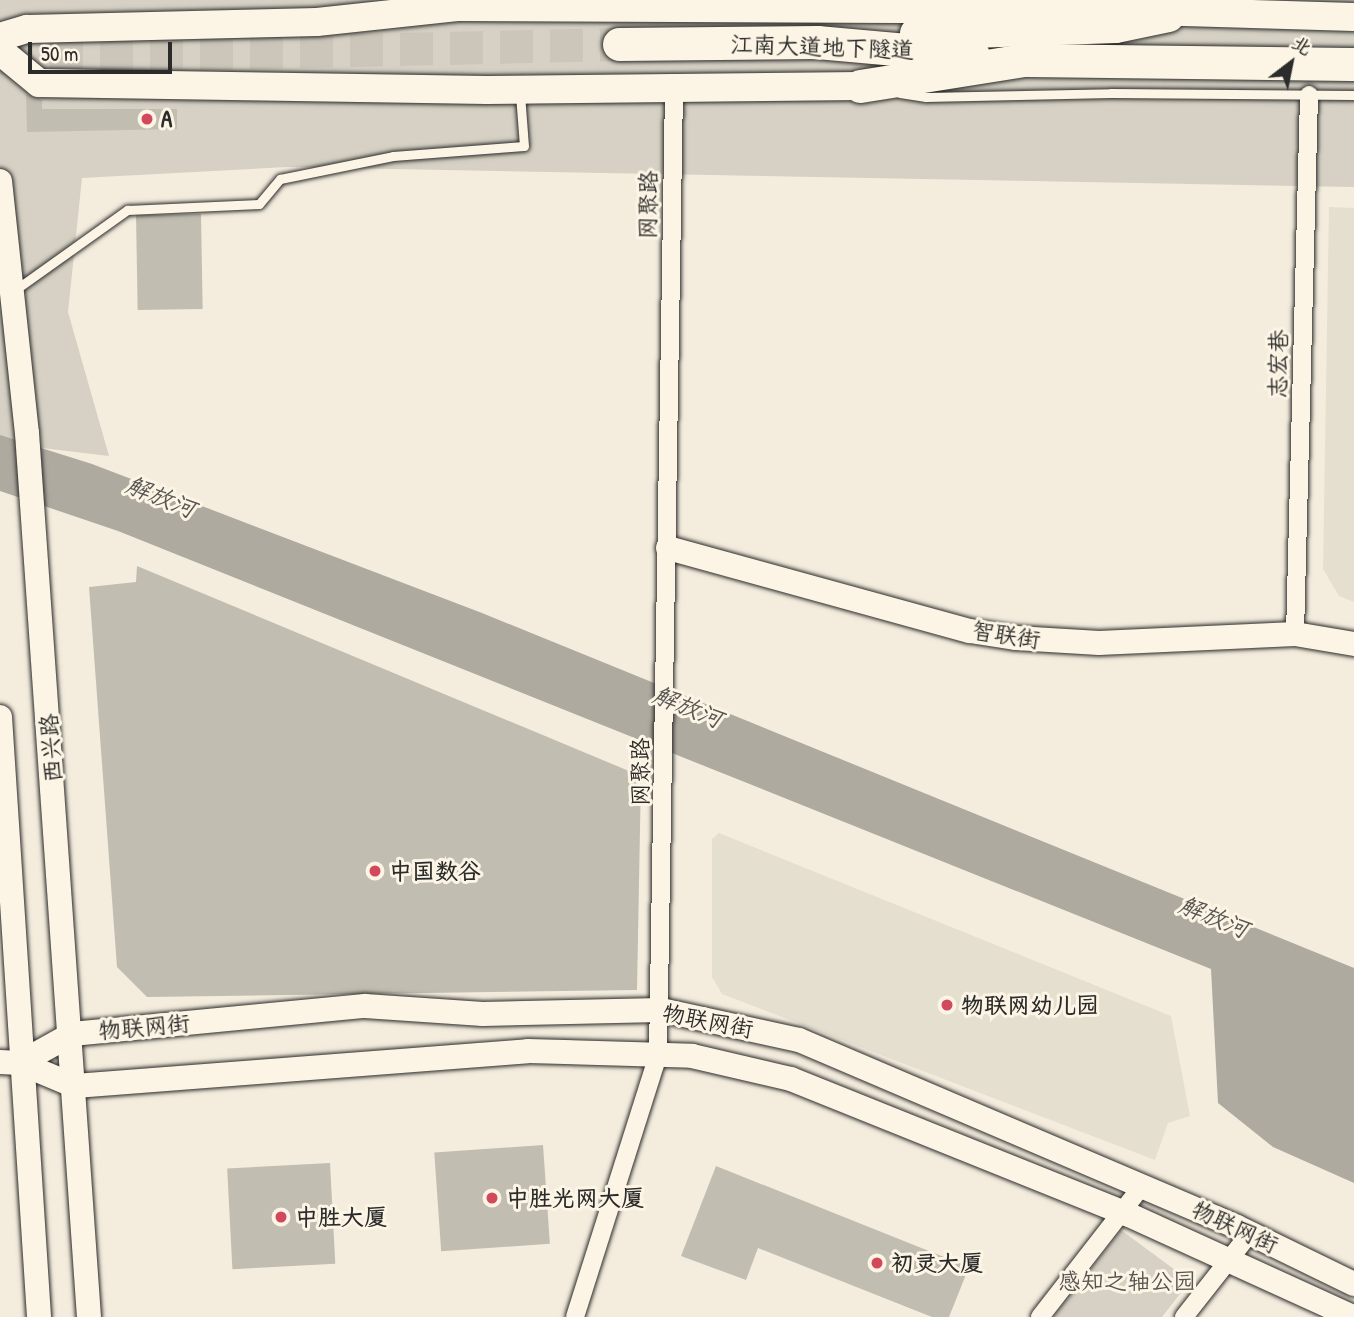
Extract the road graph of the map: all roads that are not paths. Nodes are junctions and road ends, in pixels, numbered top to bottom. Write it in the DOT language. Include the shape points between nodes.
graph roads {
  1 [pos="1168,15"];
  2 [pos="1354,17"];
  3 [pos="0,37"];
  4 [pos="817,42"];
  5 [pos="619,44"];
  6 [pos="0,51"];
  7 [pos="1024,60"];
  8 [pos="1354,64"];
  9 [pos="860,86"];
  10 [pos="674,88"];
  11 [pos="520,90"];
  12 [pos="1309,95"];
  13 [pos="1354,95"];
  14 [pos="0,181"];
  15 [pos="11,293"];
  16 [pos="668,548"];
  17 [pos="1295,634"];
  18 [pos="1354,644"];
  19 [pos="0,717"];
  20 [pos="661,1010"];
  21 [pos="72,1034"];
  22 [pos="659,1055"];
  23 [pos="10,1063"];
  24 [pos="75,1086"];
  25 [pos="1142,1186"];
  26 [pos="1121,1212"];
  27 [pos="1250,1233"];
  28 [pos="1229,1259"];
  29 [pos="1354,1283"];
  30 [pos="39,1317"];
  31 [pos="89,1317"];
  32 [pos="575,1317"];
  33 [pos="1040,1317"];
  34 [pos="1184,1317"];
  35 [pos="1353,1317"];
  1 -- 2 [label="main road"];
  1 -- 3 [label="main road" via="1102,10 457,7 317,22 27,29"];
  1 -- 4 [label="highway" via="1115,26 864,35"];
  4 -- 5 [label="highway, 江南大道地下隧道"];
  4 -- 7 [label="highway, 江南大道地下隧道"];
  6 -- 11 [label="main road" via="39,83"];
  7 -- 8 [label="highway"];
  7 -- 9 [label="highway"];
  9 -- 10 [label="main road"];
  9 -- 12 [label="lane" via="926,97"];
  10 -- 11 [label="main road"];
  10 -- 16 [label="street, 网聚路"];
  11 -- 15 [label="lane" via="524,146 393,156 280,178 259,204 127,210"];
  12 -- 13 [label="lane"];
  12 -- 17 [label="street, 志宏巷"];
  14 -- 15 [label="street, 西兴路"];
  15 -- 21 [label="street, 西兴路" via="27,433"];
  16 -- 17 [label="street, 智联街" via="970,631 1016,638 1099,643"];
  16 -- 20 [label="street, 网聚路"];
  17 -- 18 [label="street, 智联街"];
  19 -- 23 [label="street"];
  20 -- 21 [label="street, 物联网街" via="483,1014 365,1006"];
  20 -- 22 [label="street, 网聚路"];
  20 -- 25 [label="street, 物联网街" via="799,1040"];
  21 -- 23 [label="street, 物联网街"];
  21 -- 24 [label="street, 西兴路"];
  22 -- 24 [label="street, 物联网街" via="528,1051"];
  22 -- 26 [label="street, 物联网街" via="692,1056 791,1079"];
  22 -- 32 [label="street, 网聚路"];
  23 -- 24 [label="street, 物联网街"];
  23 -- 30 [label="street"];
  24 -- 31 [label="street, 西兴路"];
  25 -- 26 [label="street"];
  25 -- 27 [label="street, 物联网街"];
  26 -- 28 [label="street, 物联网街"];
  26 -- 33 [label="street"];
  27 -- 28 [label="street"];
  27 -- 29 [label="street, 物联网街"];
  28 -- 34 [label="street"];
  28 -- 35 [label="street, 物联网街"];
}
